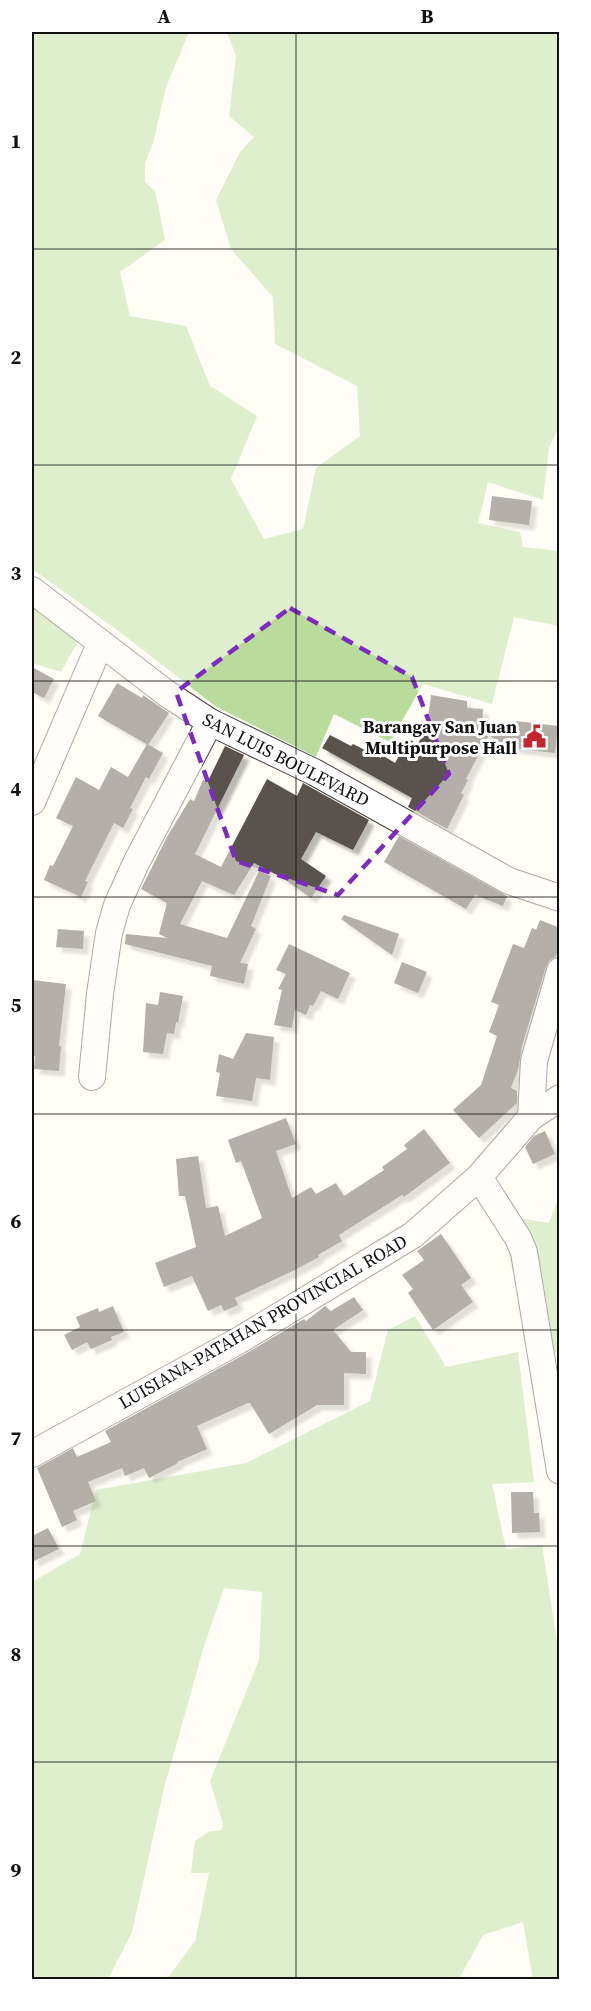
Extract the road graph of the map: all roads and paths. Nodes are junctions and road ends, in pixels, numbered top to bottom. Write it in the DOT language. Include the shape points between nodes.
graph roads {
  1 [pos="32,590"];
  2 [pos="100,644"];
  3 [pos="210,722"];
  4 [pos="32,802"];
  5 [pos="560,898"];
  6 [pos="560,971"];
  7 [pos="92,1077"];
  8 [pos="560,1098"];
  9 [pos="531,1117"];
  10 [pos="479,1177"];
  11 [pos="32,1454"];
  12 [pos="560,1471"];
  1 -- 2 [label="street, SAN LUIS BOULEVARD"];
  2 -- 3 [label="street, SAN LUIS BOULEVARD"];
  2 -- 4 [label="street"];
  3 -- 5 [label="street, SAN LUIS BOULEVARD" via="315,772 509,881"];
  3 -- 7 [label="street" via="117,904 108,943"];
  6 -- 9 [label="street" via="534,1061"];
  8 -- 9 [label="street, LUISIANA-PATAHAN PROVINCIAL ROAD"];
  9 -- 10 [label="street, LUISIANA-PATAHAN PROVINCIAL ROAD"];
  10 -- 11 [label="street, LUISIANA-PATAHAN PROVINCIAL ROAD" via="412,1235 238,1341"];
  10 -- 12 [label="street" via="524,1252"];
}
